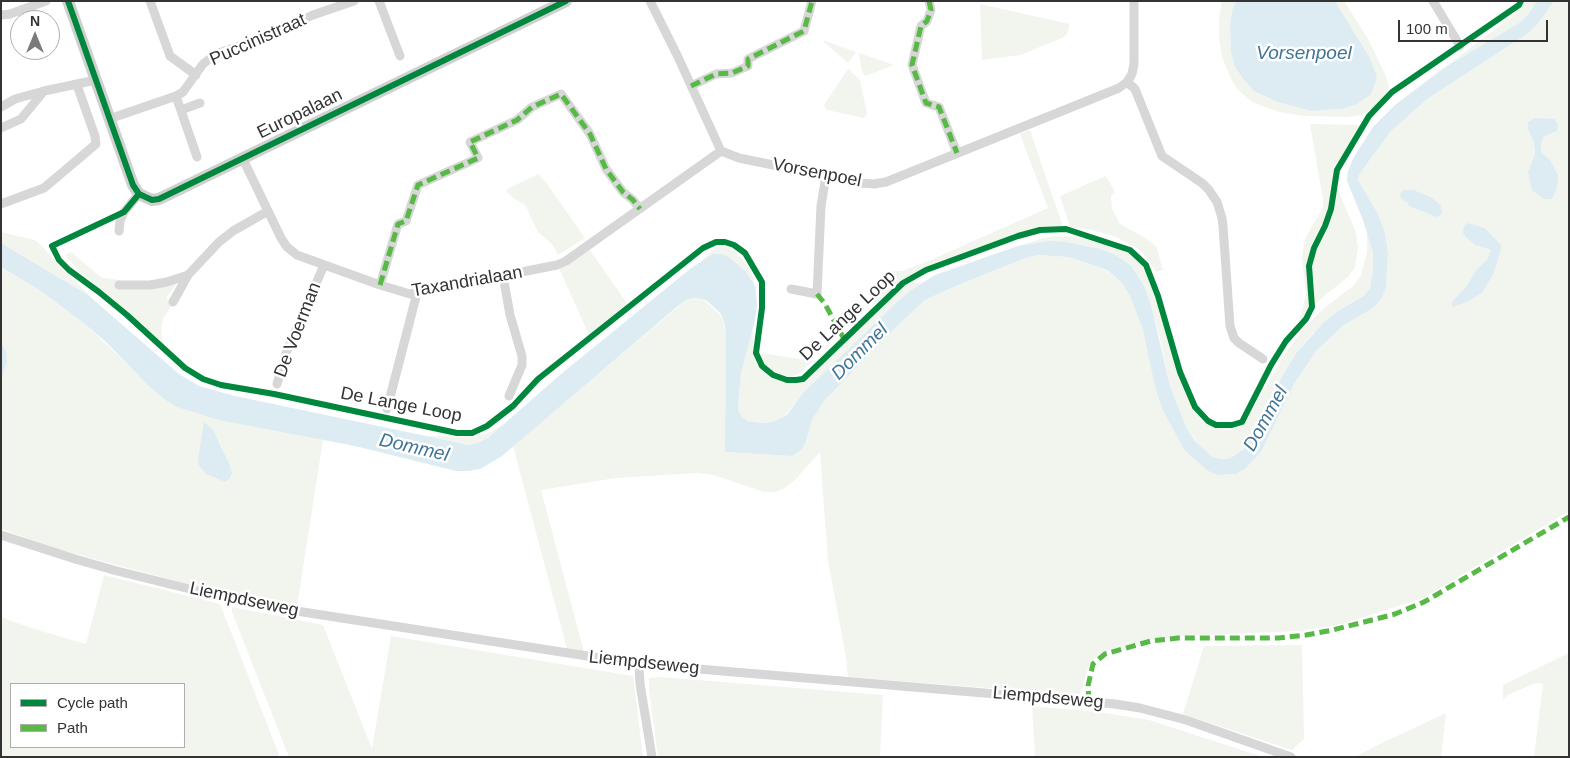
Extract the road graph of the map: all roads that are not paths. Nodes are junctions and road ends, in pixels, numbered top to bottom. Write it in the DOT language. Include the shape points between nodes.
graph roads {
  1 [pos="46,1"];
  2 [pos="68,1"];
  3 [pos="150,1"];
  4 [pos="354,1"];
  5 [pos="379,1"];
  6 [pos="566,1"];
  7 [pos="650,1"];
  8 [pos="812,1"];
  9 [pos="929,1"];
  10 [pos="1134,1"];
  11 [pos="1434,1"];
  12 [pos="1,15"];
  13 [pos="1460,46"];
  14 [pos="400,56"];
  15 [pos="196,74"];
  16 [pos="96,80"];
  17 [pos="1127,82"];
  18 [pos="78,85"];
  19 [pos="691,86"];
  20 [pos="44,91"];
  21 [pos="176,96"];
  22 [pos="200,103"];
  23 [pos="1,107"];
  24 [pos="181,110"];
  25 [pos="109,119"];
  26 [pos="1,128"];
  27 [pos="721,151"];
  28 [pos="957,153"];
  29 [pos="197,157"];
  30 [pos="242,157"];
  31 [pos="826,176"];
  32 [pos="139,194"];
  33 [pos="1,204"];
  34 [pos="640,209"];
  35 [pos="268,211"];
  36 [pos="119,231"];
  37 [pos="324,265"];
  38 [pos="188,275"];
  39 [pos="503,276"];
  40 [pos="119,285"];
  41 [pos="380,286"];
  42 [pos="792,289"];
  43 [pos="417,293"];
  44 [pos="173,302"];
  45 [pos="1263,359"];
  46 [pos="277,384"];
  47 [pos="509,396"];
  48 [pos="387,409"];
  49 [pos="1,535"];
  50 [pos="639,664"];
  51 [pos="652,757"];
  52 [pos="1291,757"];
  1 -- 12 [label="street"];
  2 -- 16 [label="street"];
  3 -- 15 [label="street, Puccinistraat" via="170,56"];
  4 -- 15 [label="street, Puccinistraat" via="216,54"];
  5 -- 14 [label="street"];
  6 -- 30 [label="street, Europalaan"];
  7 -- 19 [label="street"];
  8 -- 19 [label="street" via="804,31 748,59 748,66 732,73 716,74"];
  9 -- 28 [label="street" via="931,10 921,26 912,65 926,103 938,107"];
  10 -- 17 [label="street" via="1134,64"];
  11 -- 13 [label="street"];
  15 -- 21 [label="street, Puccinistraat"];
  16 -- 18 [label="street"];
  16 -- 25 [label="street"];
  17 -- 28 [label="street, Vorsenpoel"];
  17 -- 45 [label="street" via="1135,89 1162,156 1202,183 1216,202 1223,226 1230,326 1239,343"];
  18 -- 20 [label="street"];
  18 -- 33 [label="street" via="96,144 44,188"];
  19 -- 27 [label="street"];
  20 -- 23 [label="street" via="15,98"];
  20 -- 26 [label="street" via="21,120"];
  21 -- 24 [label="street"];
  21 -- 25 [label="street, Puccinistraat"];
  22 -- 24 [label="street"];
  24 -- 29 [label="street"];
  25 -- 32 [label="street"];
  27 -- 31 [label="street, Vorsenpoel" via="739,158"];
  27 -- 34 [label="street, Taxandrialaan"];
  28 -- 31 [label="street, Vorsenpoel" via="886,182 861,184"];
  30 -- 32 [label="street, Europalaan" via="159,199 152,200"];
  30 -- 35 [label="street, Taxandrialaan"];
  31 -- 42 [label="street" via="821,206 817,294"];
  32 -- 36 [label="street" via="124,212"];
  34 -- 39 [label="street, Taxandrialaan" via="556,266"];
  34 -- 41 [label="street" via="606,169 590,134 561,94 532,106 518,120 470,142 478,158 418,186 406,221 398,224"];
  35 -- 37 [label="street, Taxandrialaan" via="287,247 297,255"];
  35 -- 38 [label="street" via="226,236"];
  37 -- 41 [label="street, Taxandrialaan"];
  37 -- 46 [label="street, De Voerman" via="286,353"];
  38 -- 40 [label="street" via="150,285"];
  38 -- 44 [label="street"];
  39 -- 43 [label="street, Taxandrialaan"];
  39 -- 47 [label="street" via="522,356 522,365"];
  41 -- 43 [label="street, Taxandrialaan" via="398,292"];
  43 -- 48 [label="street"];
  49 -- 50 [label="street, Liempdseweg" via="74,559 222,597"];
  50 -- 51 [label="street"];
  50 -- 52 [label="street, Liempdseweg" via="1116,704 1186,720"];
}
